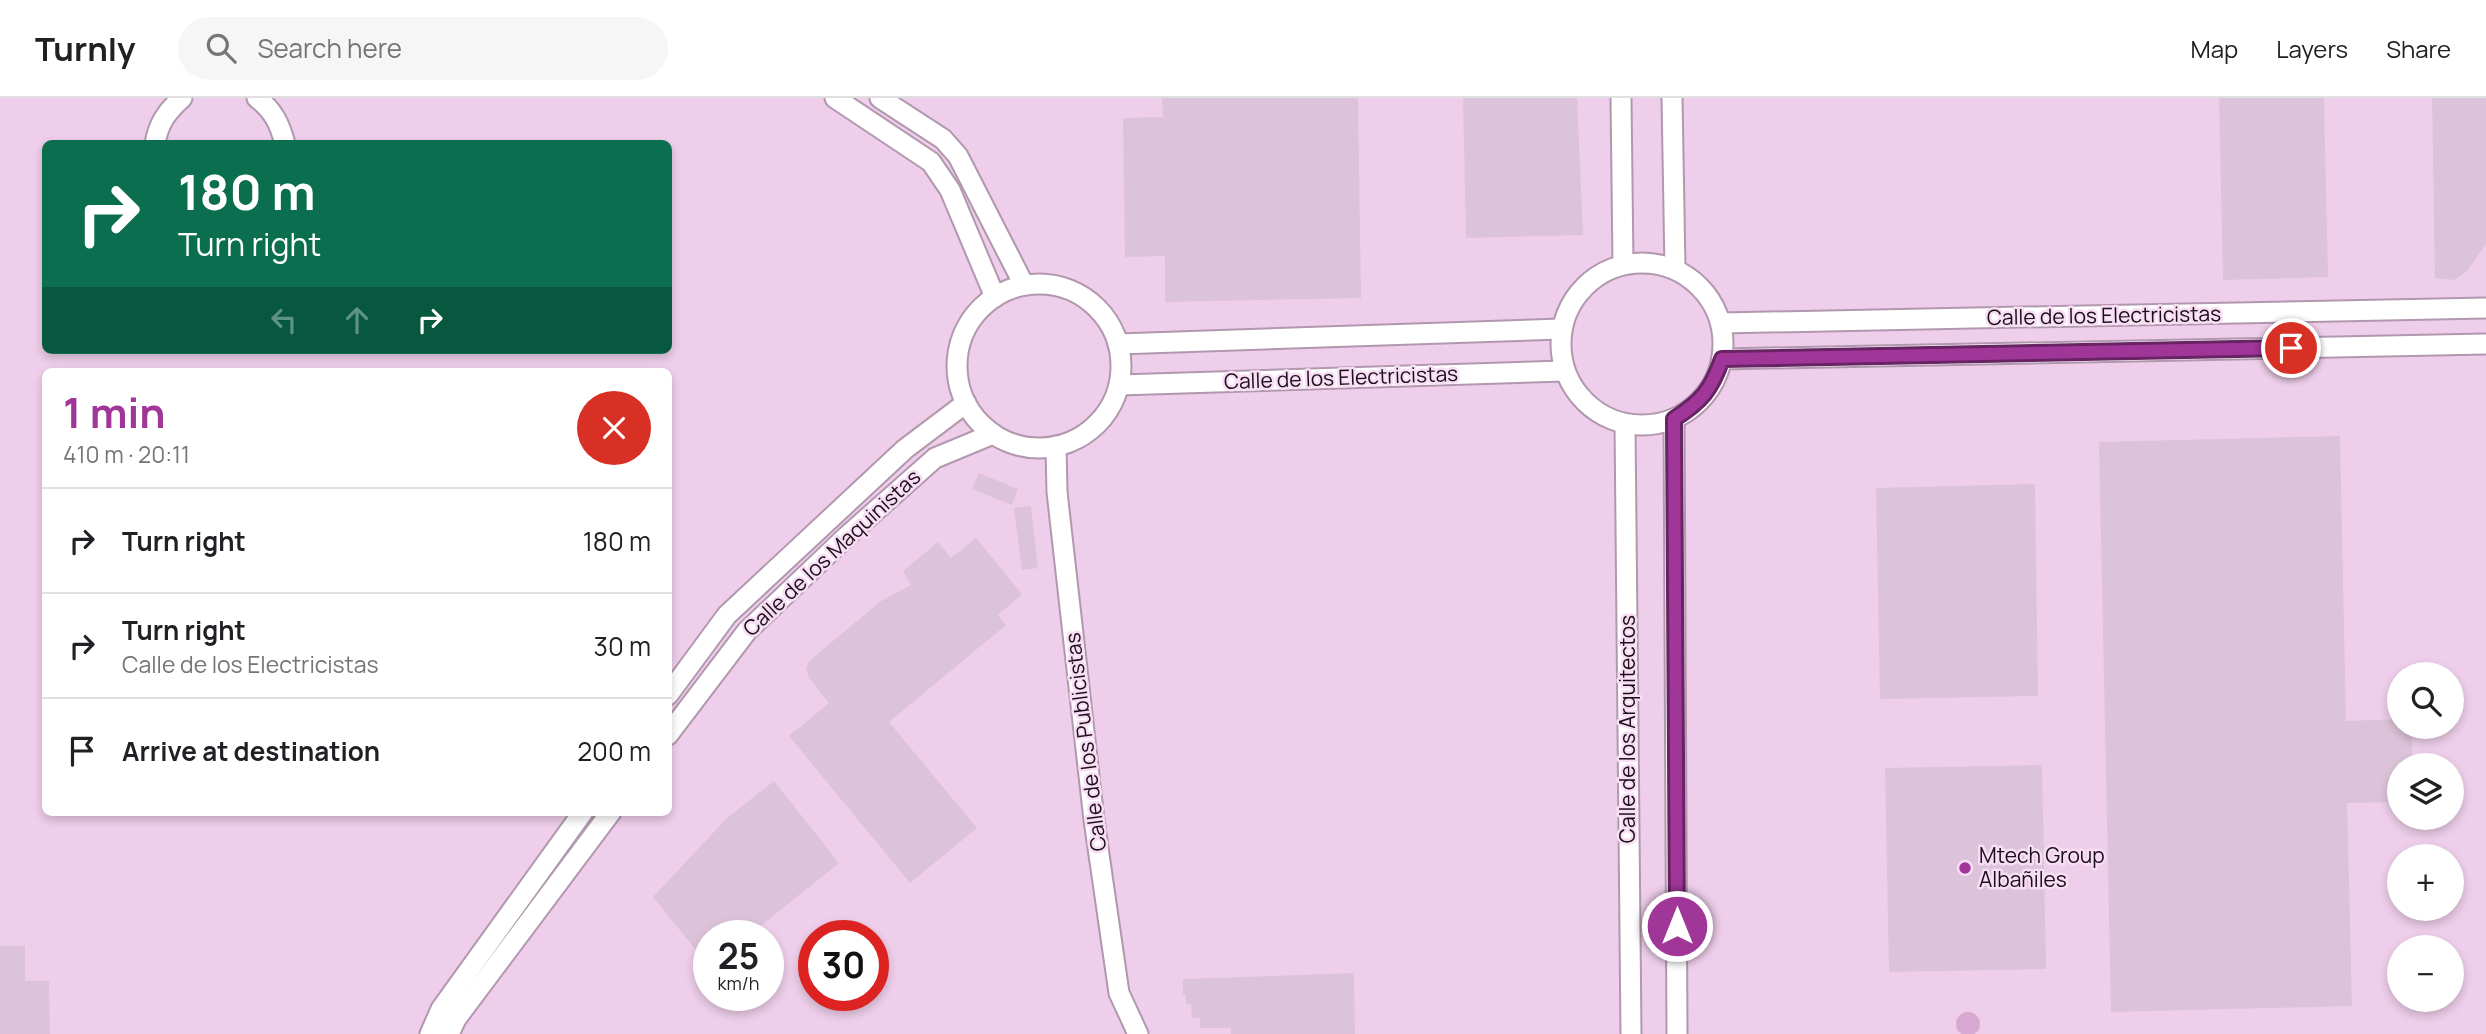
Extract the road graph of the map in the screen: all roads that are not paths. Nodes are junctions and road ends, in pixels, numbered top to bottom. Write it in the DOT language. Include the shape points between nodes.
graph roads {
  1 [pos="182,98"];
  2 [pos="257,98"];
  3 [pos="835,98"];
  4 [pos="880,98"];
  5 [pos="1620,98"];
  6 [pos="1672,98"];
  7 [pos="156,140"];
  8 [pos="284,140"];
  9 [pos="1623,264"];
  10 [pos="1675,269"];
  11 [pos="1024,285"];
  12 [pos="995,297"];
  13 [pos="2486,308"];
  14 [pos="1721,323"];
  15 [pos="1561,329"];
  16 [pos="1118,344"];
  17 [pos="2486,344"];
  18 [pos="1722,359"];
  19 [pos="1564,371"];
  20 [pos="1119,385"];
  21 [pos="966,403"];
  22 [pos="1674,419"];
  23 [pos="1625,425"];
  24 [pos="993,434"];
  25 [pos="1056,446"];
  26 [pos="672,690"];
  27 [pos="672,730"];
  28 [pos="580,816"];
  29 [pos="608,816"];
  30 [pos="430,1034"];
  31 [pos="449,1034"];
  32 [pos="1138,1034"];
  33 [pos="1630,1034"];
  34 [pos="1677,1034"];
  1 -- 7 [label="street" via="167,111"];
  2 -- 8 [label="street" via="279,123"];
  3 -- 12 [label="street" via="931,162 950,190"];
  4 -- 11 [label="street" via="943,139 958,156"];
  5 -- 9 [label="street"];
  6 -- 10 [label="street"];
  9 -- 10 [label="street" via="1649,262"];
  9 -- 15 [label="street" via="1583,287 1569,306"];
  10 -- 14 [label="street" via="1712,301"];
  11 -- 12 [label="street"];
  11 -- 16 [label="street" via="1072,290 1108,321"];
  12 -- 21 [label="street" via="976,313 957,356 958,381"];
  13 -- 14 [label="street, Calle de los Electricistas"];
  14 -- 18 [label="street"];
  15 -- 16 [label="street, Calle de los Electricistas"];
  15 -- 19 [label="street"];
  16 -- 20 [label="street"];
  17 -- 18 [label="street, Calle de los Electricistas"];
  18 -- 22 [label="street" via="1713,384 1697,405"];
  19 -- 20 [label="street, Calle de los Electricistas"];
  19 -- 23 [label="street" via="1578,396 1599,414"];
  20 -- 25 [label="street" via="1096,425"];
  21 -- 24 [label="street"];
  21 -- 26 [label="street, Calle de los Maquinistas" via="905,449 727,615"];
  22 -- 23 [label="street" via="1650,426"];
  22 -- 34 [label="street"];
  23 -- 33 [label="street, Calle de los Arquitectos"];
  24 -- 25 [label="street" via="1013,444"];
  24 -- 27 [label="street, Calle de los Maquinistas" via="935,457 846,536 747,631"];
  25 -- 32 [label="street, Calle de los Publicistas" via="1057,492 1094,820 1119,993"];
  28 -- 30 [label="street" via="453,990"];
  29 -- 31 [label="street"];
}
